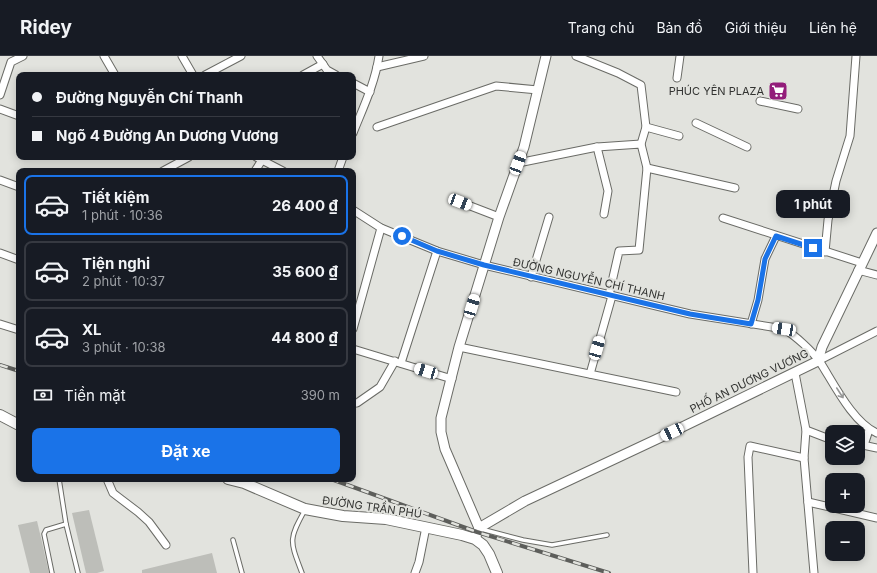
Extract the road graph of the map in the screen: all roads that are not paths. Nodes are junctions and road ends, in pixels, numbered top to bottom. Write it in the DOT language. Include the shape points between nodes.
graph roads {
  1 [pos="23,56"];
  2 [pos="104,56"];
  3 [pos="182,56"];
  4 [pos="241,56"];
  5 [pos="317,56"];
  6 [pos="379,56"];
  7 [pos="424,56"];
  8 [pos="546,56"];
  9 [pos="576,56"];
  10 [pos="680,56"];
  11 [pos="856,56"];
  12 [pos="323,64"];
  13 [pos="377,67"];
  14 [pos="113,72"];
  15 [pos="191,72"];
  16 [pos="211,72"];
  17 [pos="308,72"];
  18 [pos="330,72"];
  19 [pos="677,78"];
  20 [pos="356,85"];
  21 [pos="538,90"];
  22 [pos="370,92"];
  23 [pos="0,95"];
  24 [pos="760,101"];
  25 [pos="0,109"];
  26 [pos="798,109"];
  27 [pos="16,115"];
  28 [pos="696,123"];
  29 [pos="356,126"];
  30 [pos="377,127"];
  31 [pos="646,127"];
  32 [pos="679,136"];
  33 [pos="641,144"];
  34 [pos="596,147"];
  35 [pos="747,147"];
  36 [pos="183,160"];
  37 [pos="263,160"];
  38 [pos="518,163"];
  39 [pos="169,168"];
  40 [pos="277,168"];
  41 [pos="646,168"];
  42 [pos="0,180"];
  43 [pos="16,186"];
  44 [pos="735,188"];
  45 [pos="460,202"];
  46 [pos="356,212"];
  47 [pos="604,214"];
  48 [pos="499,217"];
  49 [pos="549,217"];
  50 [pos="724,218"];
  51 [pos="381,228"];
  52 [pos="877,233"];
  53 [pos="776,236"];
  54 [pos="437,251"];
  55 [pos="825,252"];
  56 [pos="0,253"];
  57 [pos="16,259"];
  58 [pos="484,265"];
  59 [pos="860,267"];
  60 [pos="877,275"];
  61 [pos="531,277"];
  62 [pos="610,296"];
  63 [pos="356,318"];
  64 [pos="0,324"];
  65 [pos="751,324"];
  66 [pos="16,329"];
  67 [pos="877,331"];
  68 [pos="460,347"];
  69 [pos="356,350"];
  70 [pos="818,360"];
  71 [pos="398,362"];
  72 [pos="795,373"];
  73 [pos="590,374"];
  74 [pos="452,379"];
  75 [pos="676,392"];
  76 [pos="357,403"];
  77 [pos="0,415"];
  78 [pos="16,423"];
  79 [pos="806,430"];
  80 [pos="869,430"];
  81 [pos="877,433"];
  82 [pos="825,437"];
  83 [pos="865,438"];
  84 [pos="865,446"];
  85 [pos="877,448"];
  86 [pos="804,458"];
  87 [pos="59,482"];
  88 [pos="108,482"];
  89 [pos="240,482"];
  90 [pos="808,502"];
  91 [pos="306,509"];
  92 [pos="877,518"];
  93 [pos="66,524"];
  94 [pos="426,527"];
  95 [pos="479,528"];
  96 [pos="607,535"];
  97 [pos="475,539"];
  98 [pos="233,540"];
  99 [pos="166,545"];
  100 [pos="52,573"];
  101 [pos="78,573"];
  102 [pos="242,573"];
  103 [pos="302,573"];
  104 [pos="415,573"];
  105 [pos="497,573"];
  106 [pos="753,573"];
  107 [pos="814,573"];
  1 -- 23 [label="street" via="11,62"];
  2 -- 14 [label="street"];
  3 -- 15 [label="street"];
  4 -- 16 [label="street"];
  5 -- 12 [label="street"];
  6 -- 13 [label="street"];
  7 -- 13 [label="street"];
  8 -- 21 [label="street"];
  9 -- 31 [label="street" via="641,85"];
  10 -- 19 [label="street"];
  11 -- 55 [label="street" via="850,136 836,181"];
  12 -- 17 [label="street"];
  12 -- 18 [label="street"];
  13 -- 22 [label="street"];
  20 -- 22 [label="street"];
  21 -- 30 [label="street" via="496,86"];
  21 -- 38 [label="street"];
  22 -- 29 [label="street"];
  24 -- 26 [label="street"];
  25 -- 27 [label="street"];
  28 -- 35 [label="street"];
  31 -- 32 [label="street"];
  31 -- 33 [label="street"];
  33 -- 34 [label="street"];
  33 -- 41 [label="street"];
  34 -- 38 [label="street"];
  34 -- 47 [label="street" via="608,191"];
  36 -- 39 [label="street"];
  37 -- 40 [label="street"];
  38 -- 48 [label="street"];
  41 -- 44 [label="street"];
  41 -- 62 [label="street" via="639,250 619,251"];
  42 -- 43 [label="street"];
  45 -- 48 [label="street"];
  46 -- 51 [label="street, ĐƯỜNG NGUYỄN CHÍ THANH"];
  48 -- 58 [label="street"];
  49 -- 61 [label="street"];
  50 -- 53 [label="street"];
  51 -- 54 [label="street, ĐƯỜNG NGUYỄN CHÍ THANH"];
  51 -- 63 [label="street"];
  52 -- 59 [label="street, PHỐ AN DƯƠNG VƯƠNG"];
  53 -- 55 [label="street"];
  53 -- 65 [label="street" via="765,259"];
  54 -- 58 [label="street, ĐƯỜNG NGUYỄN CHÍ THANH"];
  54 -- 71 [label="street"];
  55 -- 59 [label="street"];
  56 -- 57 [label="street"];
  58 -- 61 [label="street, ĐƯỜNG NGUYỄN CHÍ THANH"];
  58 -- 68 [label="street"];
  59 -- 60 [label="street"];
  59 -- 70 [label="street, PHỐ AN DƯƠNG VƯƠNG"];
  61 -- 62 [label="street, ĐƯỜNG NGUYỄN CHÍ THANH"];
  62 -- 65 [label="street, ĐƯỜNG NGUYỄN CHÍ THANH" via="690,314"];
  62 -- 73 [label="street"];
  64 -- 66 [label="street"];
  65 -- 70 [label="street, ĐƯỜNG NGUYỄN CHÍ THANH" via="784,329"];
  67 -- 70 [label="street"];
  68 -- 73 [label="street"];
  68 -- 74 [label="street"];
  69 -- 71 [label="street"];
  70 -- 72 [label="street, PHỐ AN DƯƠNG VƯƠNG"];
  70 -- 80 [label="street, ĐƯỜNG NGUYỄN CHÍ THANH, one-way" via="847,404"];
  71 -- 74 [label="street"];
  71 -- 76 [label="street" via="380,387"];
  72 -- 79 [label="street"];
  72 -- 95 [label="street, PHỐ AN DƯƠNG VƯƠNG" via="525,501"];
  73 -- 75 [label="street"];
  74 -- 95 [label="street" via="441,418 441,432 445,448"];
  77 -- 78 [label="main road"];
  79 -- 82 [label="street"];
  79 -- 86 [label="street"];
  80 -- 81 [label="street"];
  80 -- 83 [label="street"];
  84 -- 85 [label="street"];
  86 -- 90 [label="street"];
  86 -- 106 [label="street" via="750,446 748,457"];
  87 -- 93 [label="lane"];
  88 -- 99 [label="street" via="113,493 149,522"];
  89 -- 91 [label="main road, ĐƯỜNG TRẦN PHÚ"];
  90 -- 92 [label="street"];
  90 -- 107 [label="street"];
  91 -- 94 [label="main road, ĐƯỜNG TRẦN PHÚ"];
  91 -- 103 [label="lane" via="292,537"];
  93 -- 100 [label="lane" via="46,530 44,534"];
  93 -- 101 [label="lane"];
  94 -- 97 [label="main road, ĐƯỜNG TRẦN PHÚ"];
  94 -- 104 [label="street"];
  95 -- 96 [label="lane" via="552,545"];
  95 -- 97 [label="street"];
  97 -- 105 [label="main road, ĐƯỜNG TRẦN PHÚ" via="489,554"];
  98 -- 102 [label="lane"];
}
